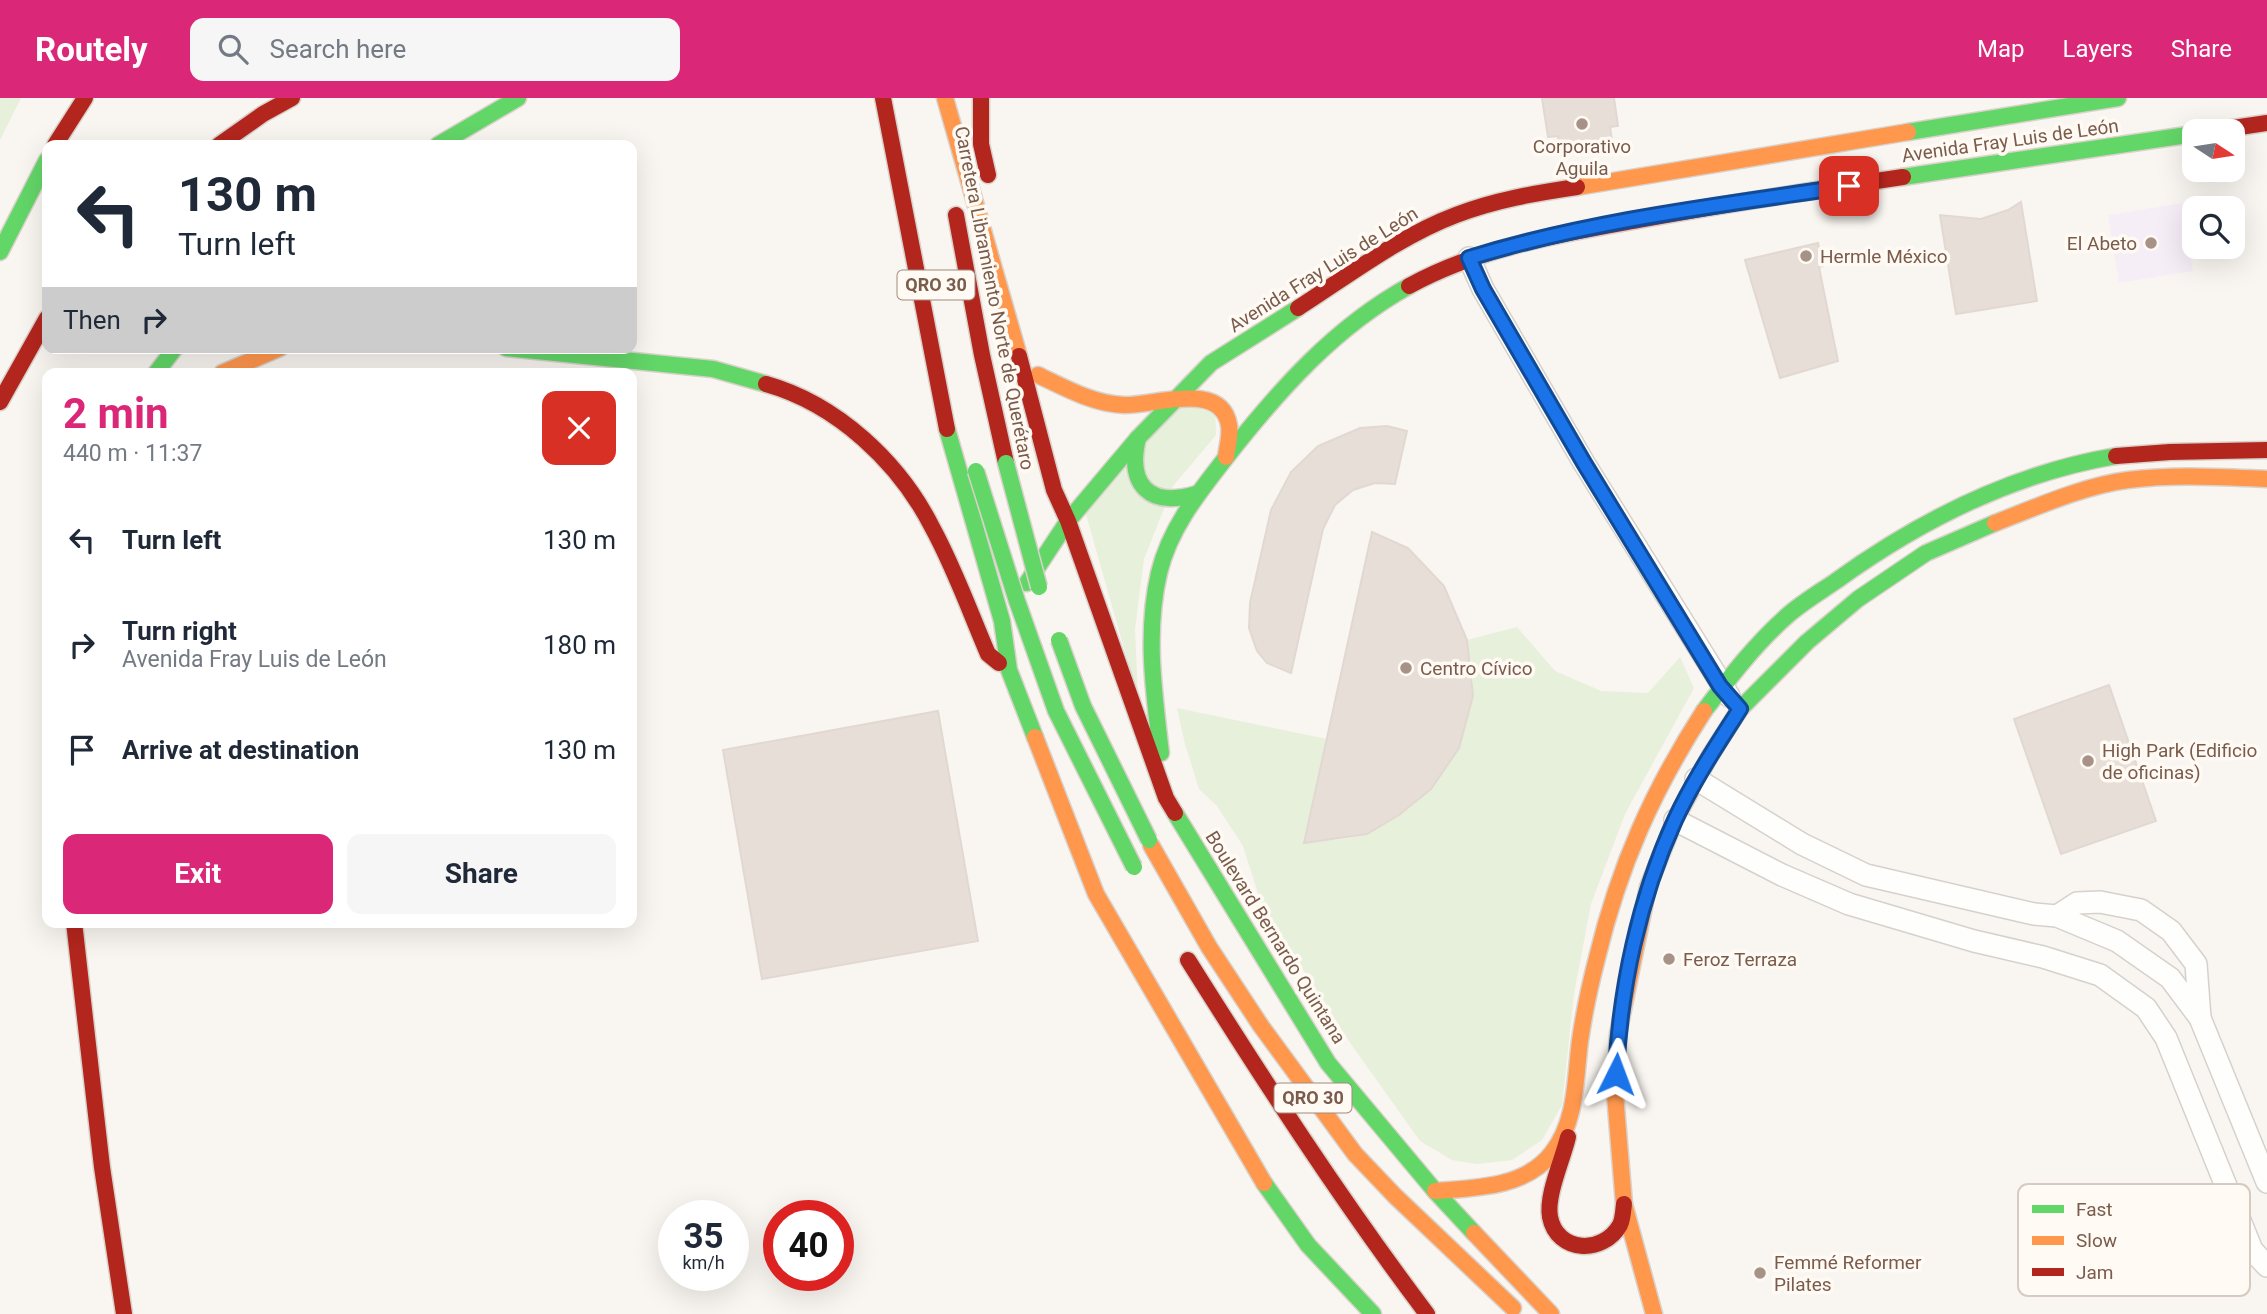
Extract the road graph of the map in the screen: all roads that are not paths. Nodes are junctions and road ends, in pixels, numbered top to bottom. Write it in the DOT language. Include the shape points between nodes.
graph roads {
  1 [pos="85,98"];
  2 [pos="292,98"];
  3 [pos="518,98"];
  4 [pos="883,98"];
  5 [pos="934,98"];
  6 [pos="945,98"];
  7 [pos="981,98"];
  8 [pos="2118,98"];
  9 [pos="2090,100"];
  10 [pos="2058,103"];
  11 [pos="2267,123"];
  12 [pos="2245,126"];
  13 [pos="2182,135"];
  14 [pos="58,140"];
  15 [pos="226,140"];
  16 [pos="447,140"];
  17 [pos="944,152"];
  18 [pos="1899,157"];
  19 [pos="42,170"];
  20 [pos="952,193"];
  21 [pos="992,194"];
  22 [pos="1003,244"];
  23 [pos="0,252"];
  24 [pos="1469,258"];
  25 [pos="42,327"];
  26 [pos="266,354"];
  27 [pos="565,354"];
  28 [pos="234,368"];
  29 [pos="1038,375"];
  30 [pos="1175,399"];
  31 [pos="0,402"];
  32 [pos="1138,438"];
  33 [pos="967,440"];
  34 [pos="2267,450"];
  35 [pos="1226,457"];
  36 [pos="2267,478"];
  37 [pos="1196,494"];
  38 [pos="1068,521"];
  39 [pos="1002,621"];
  40 [pos="988,654"];
  41 [pos="1084,658"];
  42 [pos="1009,670"];
  43 [pos="1720,686"];
  44 [pos="1740,709"];
  45 [pos="1043,760"];
  46 [pos="1696,779"];
  47 [pos="1145,796"];
  48 [pos="1166,798"];
  49 [pos="1157,819"];
  50 [pos="1675,820"];
  51 [pos="1138,873"];
  52 [pos="2057,916"];
  53 [pos="75,928"];
  54 [pos="1181,947"];
  55 [pos="2200,1018"];
  56 [pos="1282,1028"];
  57 [pos="2215,1057"];
  58 [pos="1328,1063"];
  59 [pos="2179,1070"];
  60 [pos="1570,1119"];
  61 [pos="2267,1182"];
  62 [pos="2225,1184"];
  63 [pos="1435,1191"];
  64 [pos="1624,1204"];
  65 [pos="2250,1245"];
  66 [pos="2267,1266"];
  67 [pos="124,1314"];
  68 [pos="1373,1314"];
  69 [pos="1427,1314"];
  70 [pos="1520,1314"];
  71 [pos="1551,1314"];
  72 [pos="1654,1314"];
  1 -- 14 [label="main road"];
  2 -- 15 [label="main road"];
  3 -- 16 [label="main road"];
  4 -- 39 [label="main road" via="949,440"];
  5 -- 17 [label="main road, Carretera Libramiento Norte de Querétaro"];
  6 -- 38 [label="main road" via="1054,490"];
  7 -- 21 [label="main road" via="982,144"];
  8 -- 9 [label="main road, Avenida Fray Luis de León"];
  9 -- 10 [label="main road, Avenida Fray Luis de León"];
  10 -- 18 [label="main road, Avenida Fray Luis de León"];
  11 -- 12 [label="main road"];
  13 -- 18 [label="main road, Avenida Fray Luis de León"];
  18 -- 24 [label="main road, Avenida Fray Luis de León" via="1698,209 1519,243"];
  18 -- 30 [label="main road, Avenida Fray Luis de León" via="1660,172 1519,196 1455,215 1397,244 1211,363"];
  19 -- 23 [label="main road"];
  20 -- 70 [label="main road, Carretera Libramiento Norte de Querétaro / QRO 30, bridge" via="982,355 1024,533 1083,706 1151,845 1209,947 1354,1154"];
  22 -- 29 [label="main road"];
  24 -- 35 [label="main road, Avenida Fray Luis de León" via="1422,279 1359,318 1316,353 1275,394"];
  24 -- 43 [label="street" via="1584,463"];
  25 -- 31 [label="main road"];
  26 -- 28 [label="main road"];
  27 -- 40 [label="main road" via="713,369 790,391 856,431 905,484 932,526"];
  29 -- 30 [label="main road" via="1085,397 1125,405"];
  29 -- 38 [label="main road" via="1062,469"];
  30 -- 32 [label="main road, Avenida Fray Luis de León"];
  30 -- 35 [label="main road" via="1208,400 1225,413 1229,423"];
  32 -- 37 [label="main road" via="1134,469 1136,481 1144,489 1172,500"];
  32 -- 38 [label="main road, Avenida Fray Luis de León"];
  33 -- 51 [label="main road, bridge" via="1056,711"];
  34 -- 43 [label="main road" via="2117,456 2075,464 1973,500 1922,524 1826,587 1787,616"];
  35 -- 37 [label="main road, Avenida Fray Luis de León"];
  36 -- 44 [label="main road" via="2125,480 2063,497 1926,553 1858,599"];
  37 -- 48 [label="main road, Avenida Fray Luis de León" via="1176,524 1164,555 1151,625"];
  38 -- 39 [label="main road, Avenida Fray Luis de León"];
  38 -- 48 [label="main road, Boulevard Bernardo Quintana / QRO 30"];
  39 -- 40 [label="street"];
  39 -- 42 [label="main road"];
  40 -- 42 [label="main road"];
  41 -- 45 [label="main road" via="1056,657 1049,668 1041,689"];
  42 -- 45 [label="main road"];
  43 -- 44 [label="street"];
  43 -- 60 [label="main road" via="1648,806 1616,883 1594,971"];
  44 -- 46 [label="main road"];
  45 -- 68 [label="main road" via="1096,894 1257,1173 1308,1245"];
  46 -- 50 [label="main road"];
  46 -- 52 [label="street" via="1802,844 1866,875"];
  47 -- 49 [label="main road"];
  48 -- 58 [label="main road, Boulevard Bernardo Quintana / QRO 30"];
  50 -- 59 [label="street" via="1849,904 2100,975 2147,1008"];
  50 -- 64 [label="main road" via="1648,887 1618,1034 1615,1094"];
  52 -- 55 [label="street" via="2117,941 2170,978"];
  52 -- 55 [label="street" via="2077,902 2100,902 2141,910 2171,931 2196,964"];
  53 -- 67 [label="main road"];
  54 -- 69 [label="main road, QRO 30" via="1365,1232"];
  55 -- 57 [label="street"];
  56 -- 58 [label="main road" via="1301,1053"];
  57 -- 59 [label="street"];
  57 -- 61 [label="street"];
  58 -- 63 [label="main road, Boulevard Bernardo Quintana / QRO 30"];
  59 -- 62 [label="street"];
  60 -- 63 [label="main road" via="1551,1154 1531,1173 1507,1183"];
  60 -- 64 [label="main road" via="1549,1216 1557,1234 1570,1245 1586,1249 1606,1240 1621,1225"];
  63 -- 71 [label="main road, Boulevard Bernardo Quintana / QRO 30"];
  64 -- 72 [label="main road"];
  65 -- 66 [label="street"];
}
